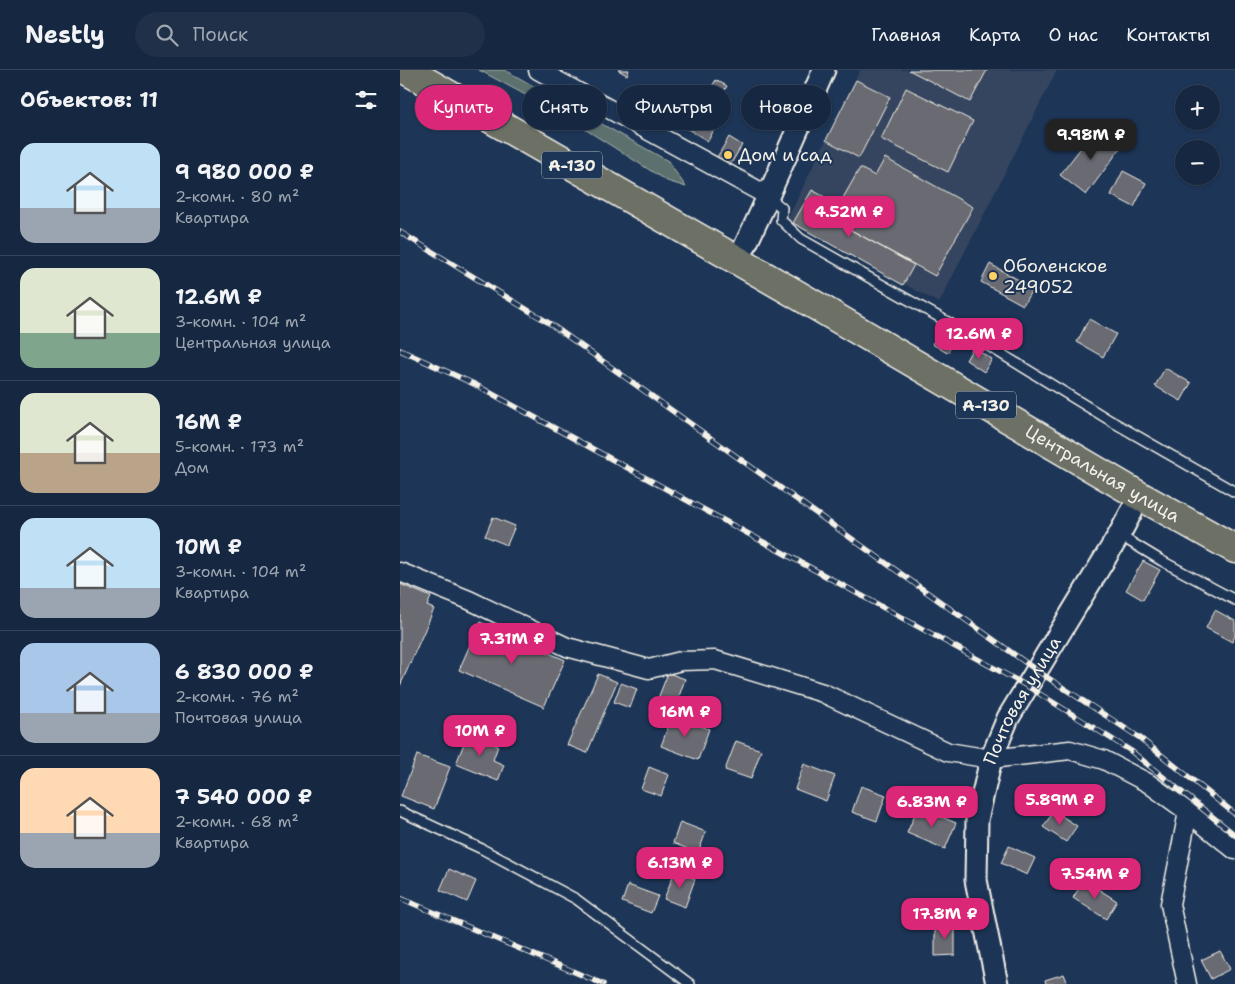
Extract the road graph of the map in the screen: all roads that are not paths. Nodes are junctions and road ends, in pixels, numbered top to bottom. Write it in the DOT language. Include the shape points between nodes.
graph roads {
  1 [pos="406,70"];
  2 [pos="539,70"];
  3 [pos="824,70"];
  4 [pos="768,196"];
  5 [pos="738,261"];
  6 [pos="1235,492"];
  7 [pos="1140,496"];
  8 [pos="1119,534"];
  9 [pos="1235,549"];
  10 [pos="400,572"];
  11 [pos="1235,600"];
  12 [pos="991,759"];
  13 [pos="400,811"];
  14 [pos="1188,812"];
  15 [pos="1235,850"];
  16 [pos="690,984"];
  17 [pos="997,984"];
  18 [pos="1187,984"];
  1 -- 5 [label="main road, А-130"];
  2 -- 4 [label="street"];
  3 -- 4 [label="street"];
  4 -- 5 [label="street"];
  4 -- 6 [label="lane" via="782,208 781,220 801,239 969,334"];
  5 -- 7 [label="main road, Центральная улица / А-130"];
  7 -- 8 [label="street, Почтовая улица"];
  7 -- 9 [label="main road, Центральная улица / А-130"];
  8 -- 11 [label="lane" via="1162,562"];
  8 -- 12 [label="street, Почтовая улица" via="1008,718"];
  10 -- 12 [label="street" via="469,600 567,648 649,669 682,661 715,660 823,693 948,752"];
  12 -- 14 [label="street" via="1070,750 1104,760 1148,783"];
  12 -- 17 [label="street, Почтовая улица" via="977,820 976,880"];
  13 -- 16 [label="lane" via="482,849 576,899"];
  14 -- 15 [label="street"];
  14 -- 18 [label="street" via="1170,904"];
}
